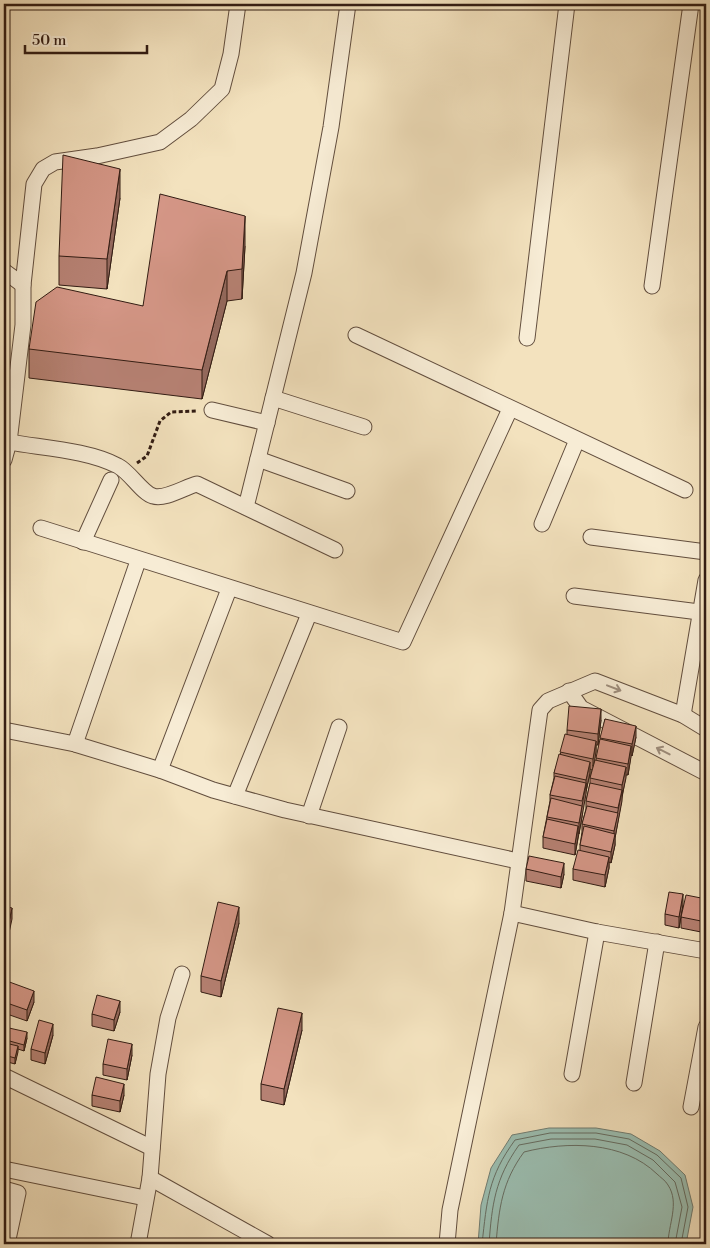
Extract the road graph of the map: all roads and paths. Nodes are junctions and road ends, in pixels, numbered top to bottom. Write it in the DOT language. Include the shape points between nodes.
graph roads {
  1 [pos="238,4"];
  2 [pos="348,4"];
  3 [pos="567,4"];
  4 [pos="690,4"];
  5 [pos="4,271"];
  6 [pos="23,284"];
  7 [pos="652,286"];
  8 [pos="356,335"];
  9 [pos="526,338"];
  10 [pos="274,398"];
  11 [pos="510,409"];
  12 [pos="212,410"];
  13 [pos="267,423"];
  14 [pos="364,427"];
  15 [pos="577,440"];
  16 [pos="9,442"];
  17 [pos="258,459"];
  18 [pos="4,460"];
  19 [pos="126,471"];
  20 [pos="110,480"];
  21 [pos="685,490"];
  22 [pos="347,491"];
  23 [pos="246,507"];
  24 [pos="542,524"];
  25 [pos="41,528"];
  26 [pos="591,538"];
  27 [pos="83,542"];
  28 [pos="335,550"];
  29 [pos="706,552"];
  30 [pos="138,560"];
  31 [pos="706,580"];
  32 [pos="229,589"];
  33 [pos="574,596"];
  34 [pos="699,612"];
  35 [pos="309,614"];
  36 [pos="569,691"];
  37 [pos="683,715"];
  38 [pos="339,727"];
  39 [pos="706,729"];
  40 [pos="4,730"];
  41 [pos="75,744"];
  42 [pos="160,770"];
  43 [pos="706,773"];
  44 [pos="235,796"];
  45 [pos="309,816"];
  46 [pos="518,860"];
  47 [pos="512,913"];
  48 [pos="597,932"];
  49 [pos="657,942"];
  50 [pos="706,951"];
  51 [pos="182,974"];
  52 [pos="706,1027"];
  53 [pos="572,1074"];
  54 [pos="4,1076"];
  55 [pos="634,1083"];
  56 [pos="691,1107"];
  57 [pos="152,1148"];
  58 [pos="4,1169"];
  59 [pos="150,1178"];
  60 [pos="4,1189"];
  61 [pos="146,1198"];
  62 [pos="7,1244"];
  63 [pos="138,1244"];
  64 [pos="268,1244"];
  65 [pos="447,1244"];
  1 -- 6 [label="street" via="222,89 191,120 160,142 55,162 43,169 34,184"];
  2 -- 10 [label="street" via="304,273"];
  3 -- 9 [label="street"];
  4 -- 7 [label="street"];
  5 -- 6 [label="street"];
  6 -- 16 [label="street" via="24,325"];
  8 -- 11 [label="street"];
  10 -- 13 [label="street"];
  10 -- 14 [label="street"];
  11 -- 15 [label="street"];
  11 -- 35 [label="street" via="403,642"];
  12 -- 13 [label="street"];
  12 -- 19 [label="path" via="171,412 160,421 147,456"];
  13 -- 17 [label="street"];
  15 -- 21 [label="street"];
  15 -- 24 [label="street"];
  16 -- 18 [label="street"];
  16 -- 19 [label="street" via="93,457"];
  17 -- 22 [label="street"];
  17 -- 23 [label="street"];
  19 -- 23 [label="street" via="151,496 159,497 197,484"];
  20 -- 27 [label="street"];
  23 -- 28 [label="street"];
  25 -- 27 [label="street"];
  26 -- 29 [label="street"];
  27 -- 30 [label="street"];
  30 -- 32 [label="street"];
  30 -- 41 [label="street"];
  31 -- 34 [label="street"];
  32 -- 35 [label="street"];
  32 -- 42 [label="street"];
  33 -- 34 [label="street"];
  34 -- 37 [label="street"];
  35 -- 44 [label="street"];
  36 -- 37 [label="street, one-way" via="595,681"];
  43 -- 36 [label="street, one-way" via="581,708"];
  36 -- 46 [label="street" via="548,701 540,710"];
  37 -- 39 [label="street"];
  38 -- 45 [label="street"];
  40 -- 41 [label="street"];
  41 -- 42 [label="street"];
  42 -- 44 [label="street"];
  44 -- 45 [label="street"];
  45 -- 46 [label="street"];
  46 -- 47 [label="street"];
  47 -- 48 [label="street"];
  47 -- 65 [label="street" via="456,1181"];
  48 -- 49 [label="street"];
  48 -- 53 [label="street"];
  49 -- 50 [label="street"];
  49 -- 55 [label="street"];
  51 -- 57 [label="street" via="168,1018 158,1074"];
  52 -- 56 [label="street"];
  54 -- 57 [label="street"];
  57 -- 59 [label="street"];
  58 -- 61 [label="street"];
  59 -- 61 [label="street"];
  59 -- 64 [label="street"];
  60 -- 62 [label="street" via="18,1193"];
  61 -- 63 [label="street"];
}
